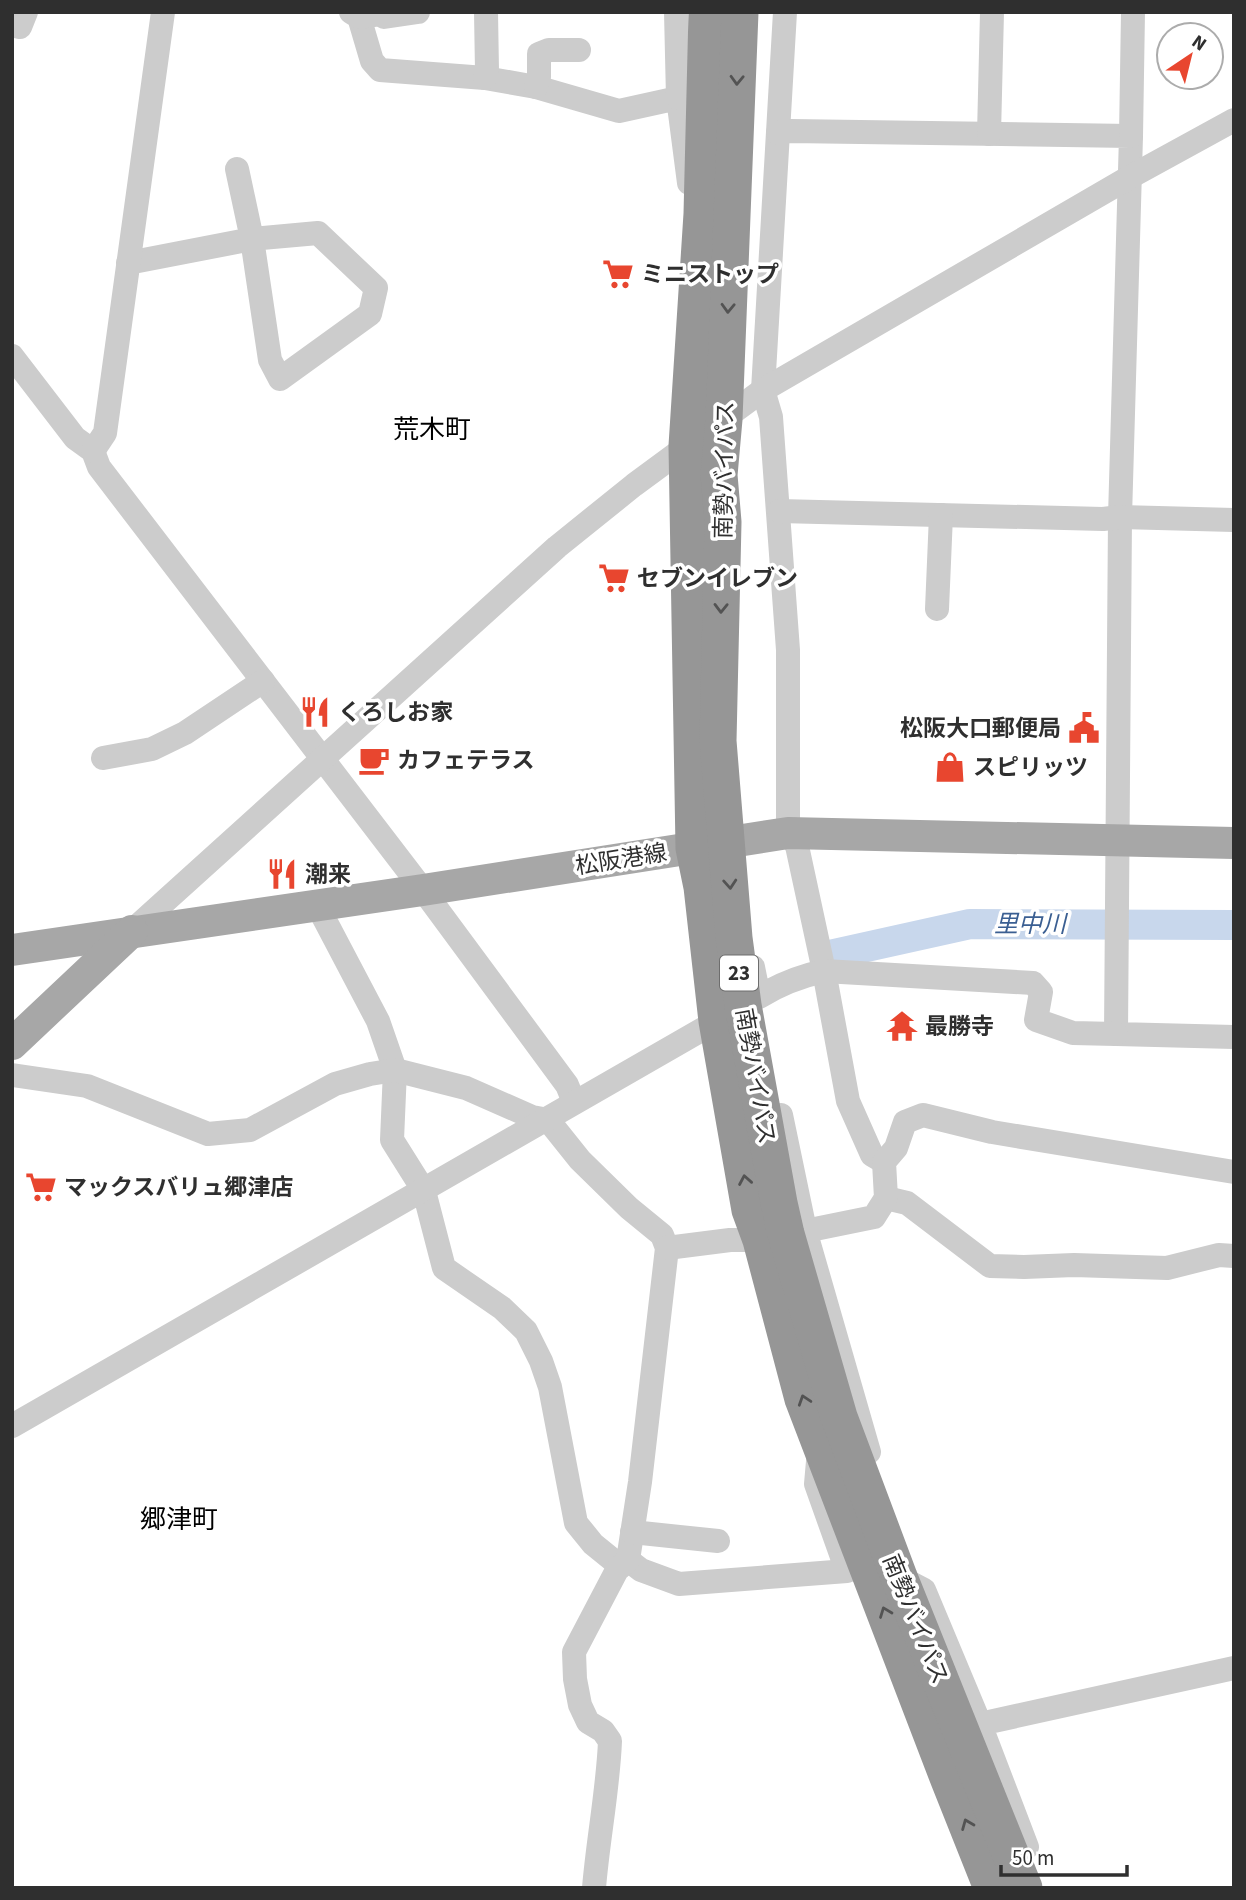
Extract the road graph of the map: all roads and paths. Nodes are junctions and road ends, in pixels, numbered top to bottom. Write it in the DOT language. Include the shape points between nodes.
graph roads {
  1 [pos="26,12"];
  2 [pos="163,12"];
  3 [pos="418,12"];
  4 [pos="486,12"];
  5 [pos="676,12"];
  6 [pos="707,12"];
  7 [pos="740,12"];
  8 [pos="785,12"];
  9 [pos="992,12"];
  10 [pos="1133,12"];
  11 [pos="355,15"];
  12 [pos="12,25"];
  13 [pos="579,50"];
  14 [pos="485,78"];
  15 [pos="536,87"];
  16 [pos="678,98"];
  17 [pos="1234,120"];
  18 [pos="778,133"];
  19 [pos="989,134"];
  20 [pos="1131,136"];
  21 [pos="237,169"];
  22 [pos="1130,177"];
  23 [pos="702,214"];
  24 [pos="252,239"];
  25 [pos="128,263"];
  26 [pos="12,356"];
  27 [pos="763,390"];
  28 [pos="724,419"];
  29 [pos="687,446"];
  30 [pos="93,451"];
  31 [pos="779,511"];
  32 [pos="941,515"];
  33 [pos="1120,517"];
  34 [pos="1234,520"];
  35 [pos="937,609"];
  36 [pos="263,681"];
  37 [pos="103,758"];
  38 [pos="323,759"];
  39 [pos="789,833"];
  40 [pos="1118,841"];
  41 [pos="1234,843"];
  42 [pos="711,845"];
  43 [pos="423,890"];
  44 [pos="317,905"];
  45 [pos="132,931"];
  46 [pos="734,938"];
  47 [pos="12,950"];
  48 [pos="824,971"];
  49 [pos="759,997"];
  50 [pos="717,1021"];
  51 [pos="1116,1034"];
  52 [pos="1234,1037"];
  53 [pos="12,1044"];
  54 [pos="395,1070"];
  55 [pos="12,1076"];
  56 [pos="574,1102"];
  57 [pos="548,1120"];
  58 [pos="884,1162"];
  59 [pos="1234,1172"];
  60 [pos="424,1191"];
  61 [pos="886,1198"];
  62 [pos="784,1235"];
  63 [pos="667,1248"];
  64 [pos="1234,1255"];
  65 [pos="12,1426"];
  66 [pos="820,1443"];
  67 [pos="632,1532"];
  68 [pos="719,1541"];
  69 [pos="628,1560"];
  70 [pos="911,1583"];
  71 [pos="1234,1668"];
  72 [pos="980,1724"];
  73 [pos="594,1888"];
  74 [pos="992,1888"];
  75 [pos="1024,1888"];
  76 [pos="1042,1888"];
  1 -- 12 [label="street" via="20,27"];
  2 -- 25 [label="street"];
  3 -- 11 [label="street"];
  4 -- 14 [label="street"];
  5 -- 16 [label="street"];
  6 -- 23 [label="highway, 南勢バイパス / 23"];
  7 -- 28 [label="highway, 南勢バイパス / 23, one-way"];
  8 -- 18 [label="street"];
  9 -- 19 [label="street"];
  10 -- 20 [label="street"];
  11 -- 14 [label="street" via="372,61 380,70"];
  13 -- 15 [label="street" via="540,54"];
  14 -- 15 [label="street"];
  15 -- 16 [label="street" via="619,111"];
  16 -- 23 [label="street" via="693,214"];
  17 -- 22 [label="street"];
  18 -- 19 [label="street"];
  18 -- 27 [label="street"];
  19 -- 20 [label="street"];
  20 -- 22 [label="street"];
  21 -- 24 [label="street"];
  22 -- 27 [label="street"];
  22 -- 33 [label="street"];
  23 -- 29 [label="highway, 南勢バイパス / 23"];
  24 -- 24 [label="street" via="318,233 376,288 370,314 280,379 270,360"];
  24 -- 25 [label="street"];
  25 -- 30 [label="street" via="105,433"];
  26 -- 30 [label="street" via="75,438"];
  27 -- 28 [label="street"];
  27 -- 31 [label="street" via="771,417"];
  28 -- 29 [label="street"];
  28 -- 42 [label="highway, 南勢バイパス / 23, one-way" via="719,475 723,522 718,741"];
  29 -- 38 [label="street" via="557,547"];
  29 -- 42 [label="highway, 南勢バイパス / 23"];
  30 -- 36 [label="street" via="99,467"];
  31 -- 32 [label="street"];
  31 -- 39 [label="street" via="788,650"];
  32 -- 33 [label="street"];
  32 -- 35 [label="street"];
  33 -- 34 [label="street"];
  33 -- 40 [label="street"];
  36 -- 37 [label="street" via="185,733 152,749"];
  36 -- 38 [label="street"];
  38 -- 43 [label="street"];
  38 -- 45 [label="street"];
  39 -- 40 [label="main road, 松阪港線"];
  39 -- 42 [label="main road, 松阪港線"];
  39 -- 48 [label="street" via="797,846"];
  40 -- 41 [label="main road, 松阪港線"];
  40 -- 51 [label="street"];
  42 -- 43 [label="main road, 松阪港線"];
  42 -- 46 [label="highway, 南勢バイパス / 23, one-way"];
  42 -- 50 [label="highway, 南勢バイパス / 23" via="702,887"];
  43 -- 44 [label="main road, 松阪港線"];
  43 -- 56 [label="street" via="567,1085"];
  44 -- 45 [label="main road, 松阪港線"];
  44 -- 54 [label="street" via="378,1021"];
  45 -- 47 [label="main road, 松阪港線"];
  45 -- 53 [label="main road"];
  46 -- 49 [label="street" via="747,937"];
  46 -- 62 [label="highway, 南勢バイパス / 23"];
  48 -- 49 [label="street" via="802,976"];
  48 -- 51 [label="street" via="1033,983 1041,992 1036,1020 1073,1033"];
  48 -- 58 [label="street" via="848,1101 872,1155"];
  49 -- 62 [label="street"];
  50 -- 56 [label="street"];
  62 -- 50 [label="highway, 南勢バイパス / 23, one-way" via="750,1209"];
  51 -- 52 [label="street"];
  54 -- 55 [label="street" via="335,1084 250,1130 208,1134 87,1086"];
  54 -- 57 [label="street" via="466,1088"];
  54 -- 60 [label="street" via="392,1140"];
  56 -- 57 [label="street"];
  57 -- 60 [label="street"];
  57 -- 63 [label="street" via="580,1160 662,1234"];
  58 -- 59 [label="street" via="897,1148 905,1122 922,1115 992,1132"];
  58 -- 61 [label="street"];
  60 -- 65 [label="street"];
  60 -- 69 [label="street" via="444,1268 502,1308 526,1331 541,1361 576,1523 614,1561"];
  61 -- 62 [label="street" via="874,1217"];
  61 -- 64 [label="street" via="907,1203 990,1265 1167,1268"];
  62 -- 63 [label="street"];
  66 -- 62 [label="highway, 南勢バイパス / 23, one-way" via="803,1399"];
  62 -- 70 [label="highway, 南勢バイパス / 23" via="839,1417"];
  63 -- 67 [label="street"];
  66 -- 69 [label="street" via="816,1484 847,1571 679,1584 641,1570"];
  74 -- 66 [label="highway, 南勢バイパス / 23, one-way"];
  67 -- 68 [label="street"];
  67 -- 69 [label="street"];
  69 -- 73 [label="street" via="617,1570 574,1651 580,1705 588,1722 610,1741"];
  70 -- 72 [label="street"];
  70 -- 75 [label="highway, 南勢バイパス / 23"];
  71 -- 72 [label="street"];
  72 -- 76 [label="street"];
}
